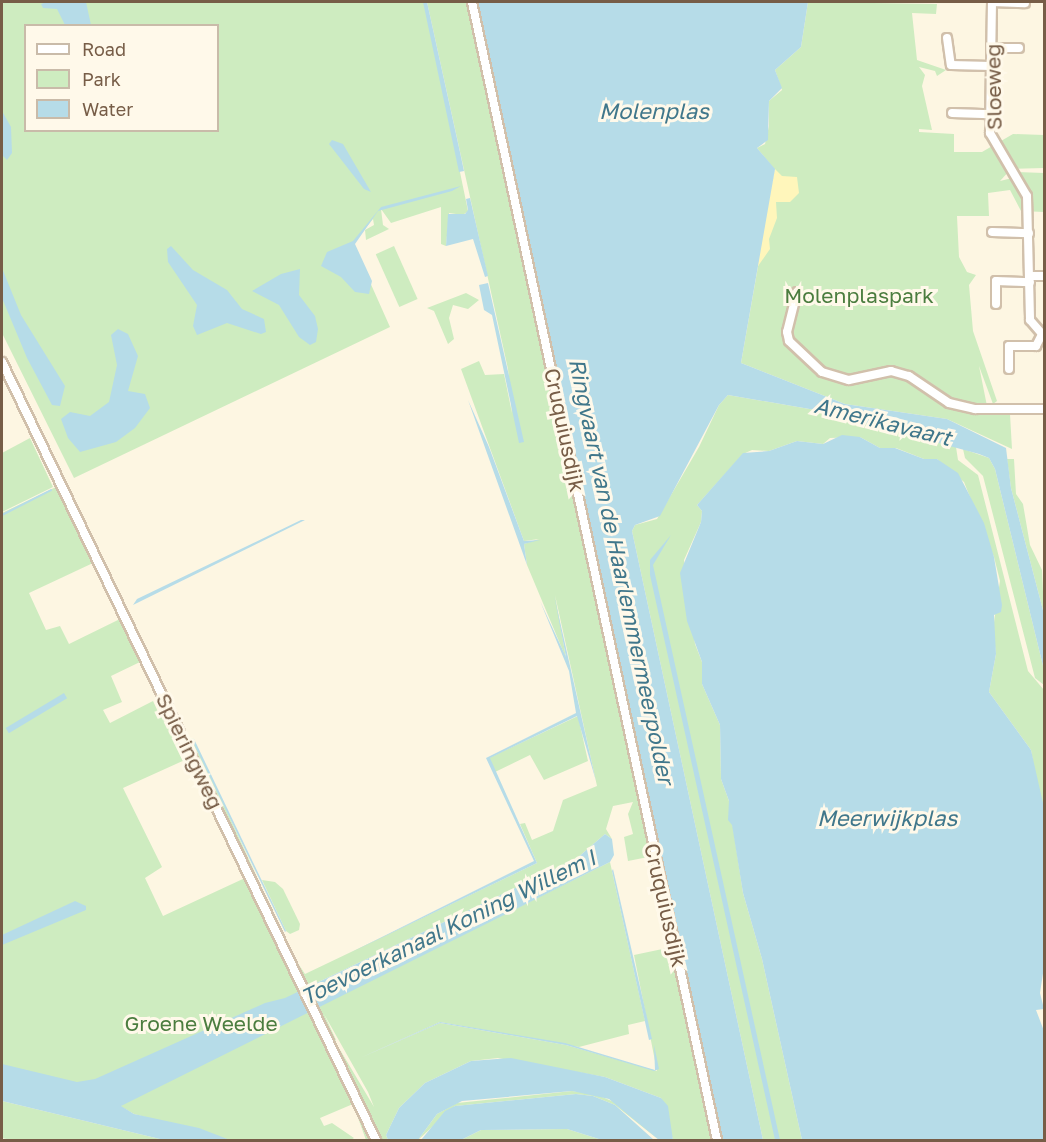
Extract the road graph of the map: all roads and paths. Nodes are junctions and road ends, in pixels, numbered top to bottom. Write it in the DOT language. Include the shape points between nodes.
graph roads {
  1 [pos="472,2"];
  2 [pos="992,2"];
  3 [pos="1024,3"];
  4 [pos="947,38"];
  5 [pos="991,48"];
  6 [pos="1019,48"];
  7 [pos="991,66"];
  8 [pos="952,113"];
  9 [pos="990,114"];
  10 [pos="992,232"];
  11 [pos="1029,233"];
  12 [pos="1044,276"];
  13 [pos="1030,279"];
  14 [pos="797,292"];
  15 [pos="996,304"];
  16 [pos="1043,336"];
  17 [pos="2,362"];
  18 [pos="1009,369"];
  19 [pos="1044,410"];
  20 [pos="376,1140"];
  21 [pos="717,1140"];
  1 -- 21 [label="street, Cruquiusdijk"];
  2 -- 3 [label="street"];
  2 -- 5 [label="street, Sloeweg"];
  4 -- 7 [label="street" via="951,65"];
  5 -- 6 [label="street"];
  5 -- 7 [label="street, Sloeweg"];
  7 -- 9 [label="street, Sloeweg"];
  8 -- 9 [label="street"];
  9 -- 11 [label="street, Sloeweg" via="990,133 1027,196"];
  10 -- 11 [label="street"];
  11 -- 13 [label="street, Sloeweg"];
  12 -- 13 [label="street"];
  13 -- 15 [label="street" via="996,281"];
  13 -- 16 [label="street, Sloeweg" via="1030,320"];
  14 -- 19 [label="street" via="787,332 789,341 822,372 849,380 891,370 909,376 958,405"];
  16 -- 18 [label="street" via="1036,346 1009,346"];
  17 -- 20 [label="street, Spieringweg"];
}
